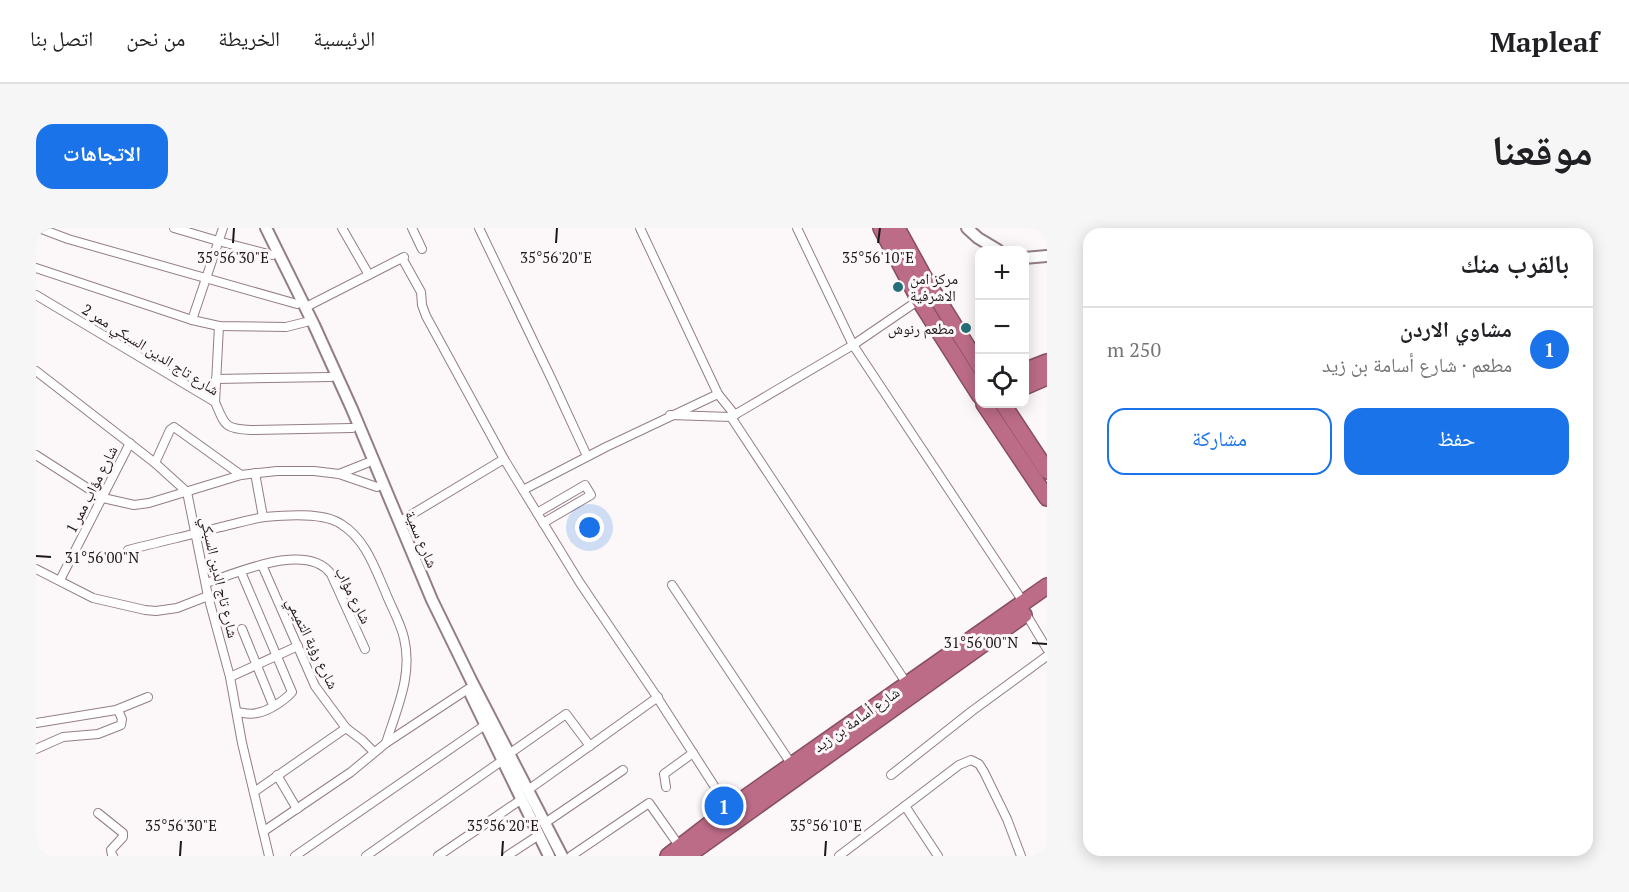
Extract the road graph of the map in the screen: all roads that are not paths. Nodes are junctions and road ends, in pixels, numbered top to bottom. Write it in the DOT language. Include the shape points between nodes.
graph roads {
  1 [pos="37,228"];
  2 [pos="174,228"];
  3 [pos="223,228"];
  4 [pos="258,228"];
  5 [pos="266,228"];
  6 [pos="342,228"];
  7 [pos="412,228"];
  8 [pos="479,228"];
  9 [pos="640,228"];
  10 [pos="797,228"];
  11 [pos="881,228"];
  12 [pos="897,228"];
  13 [pos="967,228"];
  14 [pos="218,241"];
  15 [pos="991,246"];
  16 [pos="422,249"];
  17 [pos="272,255"];
  18 [pos="1047,256"];
  19 [pos="1029,258"];
  20 [pos="36,268"];
  21 [pos="369,275"];
  22 [pos="206,279"];
  23 [pos="917,281"];
  24 [pos="36,295"];
  25 [pos="919,300"];
  26 [pos="301,306"];
  27 [pos="192,320"];
  28 [pos="306,322"];
  29 [pos="219,326"];
  30 [pos="853,345"];
  31 [pos="975,361"];
  32 [pos="1047,362"];
  33 [pos="1029,369"];
  34 [pos="36,371"];
  35 [pos="331,377"];
  36 [pos="1047,377"];
  37 [pos="216,378"];
  38 [pos="1029,385"];
  39 [pos="975,387"];
  40 [pos="718,394"];
  41 [pos="215,402"];
  42 [pos="988,408"];
  43 [pos="1012,410"];
  44 [pos="670,416"];
  45 [pos="733,416"];
  46 [pos="352,428"];
  47 [pos="130,443"];
  48 [pos="36,455"];
  49 [pos="587,456"];
  50 [pos="504,459"];
  51 [pos="155,463"];
  52 [pos="367,464"];
  53 [pos="1047,471"];
  54 [pos="255,473"];
  55 [pos="339,474"];
  56 [pos="241,476"];
  57 [pos="377,487"];
  58 [pos="523,490"];
  59 [pos="187,492"];
  60 [pos="103,498"];
  61 [pos="1047,498"];
  62 [pos="537,513"];
  63 [pos="263,517"];
  64 [pos="399,522"];
  65 [pos="543,523"];
  66 [pos="195,534"];
  67 [pos="128,550"];
  68 [pos="262,565"];
  69 [pos="36,569"];
  70 [pos="241,572"];
  71 [pos="60,580"];
  72 [pos="206,583"];
  73 [pos="672,585"];
  74 [pos="1047,585"];
  75 [pos="208,596"];
  76 [pos="1047,598"];
  77 [pos="1025,608"];
  78 [pos="242,629"];
  79 [pos="298,646"];
  80 [pos="365,649"];
  81 [pos="1047,649"];
  82 [pos="277,656"];
  83 [pos="1047,656"];
  84 [pos="256,665"];
  85 [pos="230,677"];
  86 [pos="907,684"];
  87 [pos="468,689"];
  88 [pos="148,697"];
  89 [pos="658,697"];
  90 [pos="273,705"];
  91 [pos="118,710"];
  92 [pos="237,712"];
  93 [pos="36,723"];
  94 [pos="486,725"];
  95 [pos="346,728"];
  96 [pos="386,743"];
  97 [pos="590,746"];
  98 [pos="36,748"];
  99 [pos="374,752"];
  100 [pos="693,753"];
  101 [pos="506,757"];
  102 [pos="792,765"];
  103 [pos="623,770"];
  104 [pos="891,775"];
  105 [pos="277,776"];
  106 [pos="666,787"];
  107 [pos="254,792"];
  108 [pos="525,794"];
  109 [pos="905,806"];
  110 [pos="297,809"];
  111 [pos="729,809"];
  112 [pos="98,813"];
  113 [pos="545,823"];
  114 [pos="264,831"];
  115 [pos="539,835"];
  116 [pos="678,853"];
  117 [pos="113,856"];
  118 [pos="269,856"];
  119 [pos="295,856"];
  120 [pos="366,856"];
  121 [pos="438,856"];
  122 [pos="507,856"];
  123 [pos="549,856"];
  124 [pos="562,856"];
  125 [pos="571,856"];
  126 [pos="839,856"];
  127 [pos="938,856"];
  128 [pos="1021,856"];
  1 -- 22 [label="street"];
  2 -- 14 [label="street"];
  3 -- 14 [label="street"];
  4 -- 17 [label="street, شارع سمية"];
  5 -- 26 [label="street, شارع سمية"];
  6 -- 21 [label="street"];
  7 -- 16 [label="street"];
  8 -- 49 [label="street"];
  9 -- 40 [label="street"];
  10 -- 30 [label="street"];
  11 -- 23 [label="highway"];
  12 -- 23 [label="highway"];
  13 -- 15 [label="street"];
  14 -- 17 [label="street"];
  14 -- 22 [label="street"];
  17 -- 26 [label="street, شارع سمية"];
  18 -- 19 [label="street"];
  20 -- 27 [label="street"];
  21 -- 26 [label="street"];
  21 -- 50 [label="street" via="404,257 421,292 426,316"];
  22 -- 26 [label="street"];
  22 -- 27 [label="street"];
  23 -- 25 [label="highway"];
  23 -- 31 [label="highway"];
  24 -- 41 [label="street, شارع تاج الدين السبكي ممر 2"];
  25 -- 30 [label="street"];
  25 -- 39 [label="highway"];
  26 -- 28 [label="street, شارع سمية"];
  26 -- 64 [label="street, شارع سمية" via="352,409"];
  27 -- 29 [label="street"];
  28 -- 29 [label="street" via="286,327"];
  28 -- 35 [label="street, شارع سمية"];
  29 -- 37 [label="street"];
  30 -- 45 [label="street"];
  30 -- 77 [label="street"];
  32 -- 33 [label="highway"];
  34 -- 47 [label="street"];
  35 -- 37 [label="street"];
  35 -- 46 [label="street, شارع سمية"];
  36 -- 38 [label="highway"];
  37 -- 41 [label="street"];
  40 -- 44 [label="street"];
  40 -- 45 [label="street"];
  41 -- 46 [label="street, شارع تاج الدين السبكي ممر 2" via="225,424 240,429"];
  42 -- 61 [label="highway"];
  43 -- 53 [label="highway"];
  44 -- 45 [label="street"];
  44 -- 49 [label="street"];
  45 -- 86 [label="street"];
  46 -- 52 [label="street, شارع سمية"];
  47 -- 51 [label="street"];
  47 -- 60 [label="street, شارع مؤاب ممر 1"];
  48 -- 60 [label="street"];
  49 -- 58 [label="street"];
  50 -- 58 [label="street"];
  50 -- 64 [label="street"];
  51 -- 56 [label="street" via="174,427"];
  51 -- 59 [label="street"];
  52 -- 55 [label="street"];
  52 -- 57 [label="street, شارع سمية"];
  54 -- 55 [label="street"];
  54 -- 56 [label="street"];
  54 -- 63 [label="street"];
  55 -- 57 [label="street"];
  56 -- 59 [label="street"];
  57 -- 87 [label="street, شارع سمية"];
  58 -- 62 [label="street"];
  59 -- 60 [label="street" via="141,504"];
  59 -- 66 [label="street, شارع تاج الدين السبكي"];
  60 -- 71 [label="street, شارع مؤاب ممر 1"];
  62 -- 65 [label="street"];
  62 -- 65 [label="street" via="585,485 591,495"];
  63 -- 66 [label="street"];
  63 -- 96 [label="street" via="330,519 353,533 368,554 404,636 406,654 404,690"];
  64 -- 101 [label="street, شارع سمية"];
  65 -- 89 [label="street"];
  66 -- 67 [label="street"];
  66 -- 72 [label="street, شارع تاج الدين السبكي"];
  68 -- 70 [label="street, شارع مؤاب"];
  68 -- 79 [label="street, شارع رؤبة التميمي"];
  68 -- 80 [label="street, شارع مؤاب" via="308,560 328,570"];
  69 -- 71 [label="street"];
  70 -- 72 [label="street, شارع مؤاب"];
  70 -- 82 [label="street"];
  71 -- 75 [label="street" via="93,597 145,610 177,608"];
  72 -- 75 [label="street, شارع تاج الدين السبكي"];
  73 -- 102 [label="street"];
  74 -- 77 [label="highway, شارع أسامة بن زيد"];
  75 -- 85 [label="street, شارع تاج الدين السبكي"];
  76 -- 77 [label="highway, شارع أسامة بن زيد"];
  77 -- 81 [label="street"];
  77 -- 86 [label="highway, شارع أسامة بن زيد"];
  77 -- 116 [label="highway, شارع أسامة بن زيد"];
  78 -- 84 [label="street"];
  79 -- 82 [label="street"];
  79 -- 95 [label="street, شارع رؤبة التميمي" via="315,686"];
  82 -- 84 [label="street"];
  82 -- 90 [label="street" via="292,692"];
  83 -- 104 [label="street"];
  84 -- 85 [label="street"];
  84 -- 90 [label="street"];
  85 -- 92 [label="street, شارع تاج الدين السبكي"];
  86 -- 102 [label="highway, شارع أسامة بن زيد"];
  87 -- 94 [label="street, شارع سمية"];
  87 -- 96 [label="street"];
  88 -- 91 [label="street"];
  89 -- 97 [label="street"];
  89 -- 100 [label="street"];
  90 -- 92 [label="street" via="256,714"];
  91 -- 93 [label="street"];
  91 -- 98 [label="street" via="121,725 98,734 63,737"];
  92 -- 107 [label="street, شارع تاج الدين السبكي"];
  94 -- 101 [label="street, شارع سمية"];
  94 -- 119 [label="street"];
  95 -- 99 [label="street, شارع رؤبة التميمي"];
  95 -- 105 [label="street"];
  96 -- 99 [label="street"];
  97 -- 101 [label="street" via="566,714"];
  97 -- 108 [label="street"];
  99 -- 110 [label="street"];
  100 -- 106 [label="street" via="664,774"];
  100 -- 111 [label="street"];
  101 -- 108 [label="street, شارع سمية"];
  101 -- 120 [label="street"];
  102 -- 111 [label="highway, شارع أسامة بن زيد"];
  103 -- 113 [label="street"];
  105 -- 107 [label="street"];
  105 -- 110 [label="street"];
  107 -- 114 [label="street, شارع تاج الدين السبكي"];
  108 -- 113 [label="street, شارع سمية"];
  108 -- 115 [label="street, شارع سمية"];
  108 -- 121 [label="street"];
  109 -- 126 [label="street"];
  109 -- 127 [label="street"];
  109 -- 128 [label="street" via="959,765 974,761 984,772"];
  110 -- 114 [label="street"];
  111 -- 116 [label="highway, شارع أسامة بن زيد"];
  112 -- 117 [label="street" via="123,833 111,850"];
  113 -- 124 [label="street, شارع سمية"];
  114 -- 118 [label="street, شارع تاج الدين السبكي"];
  115 -- 122 [label="street"];
  115 -- 123 [label="street, شارع سمية"];
  116 -- 125 [label="street" via="649,803"];
}
